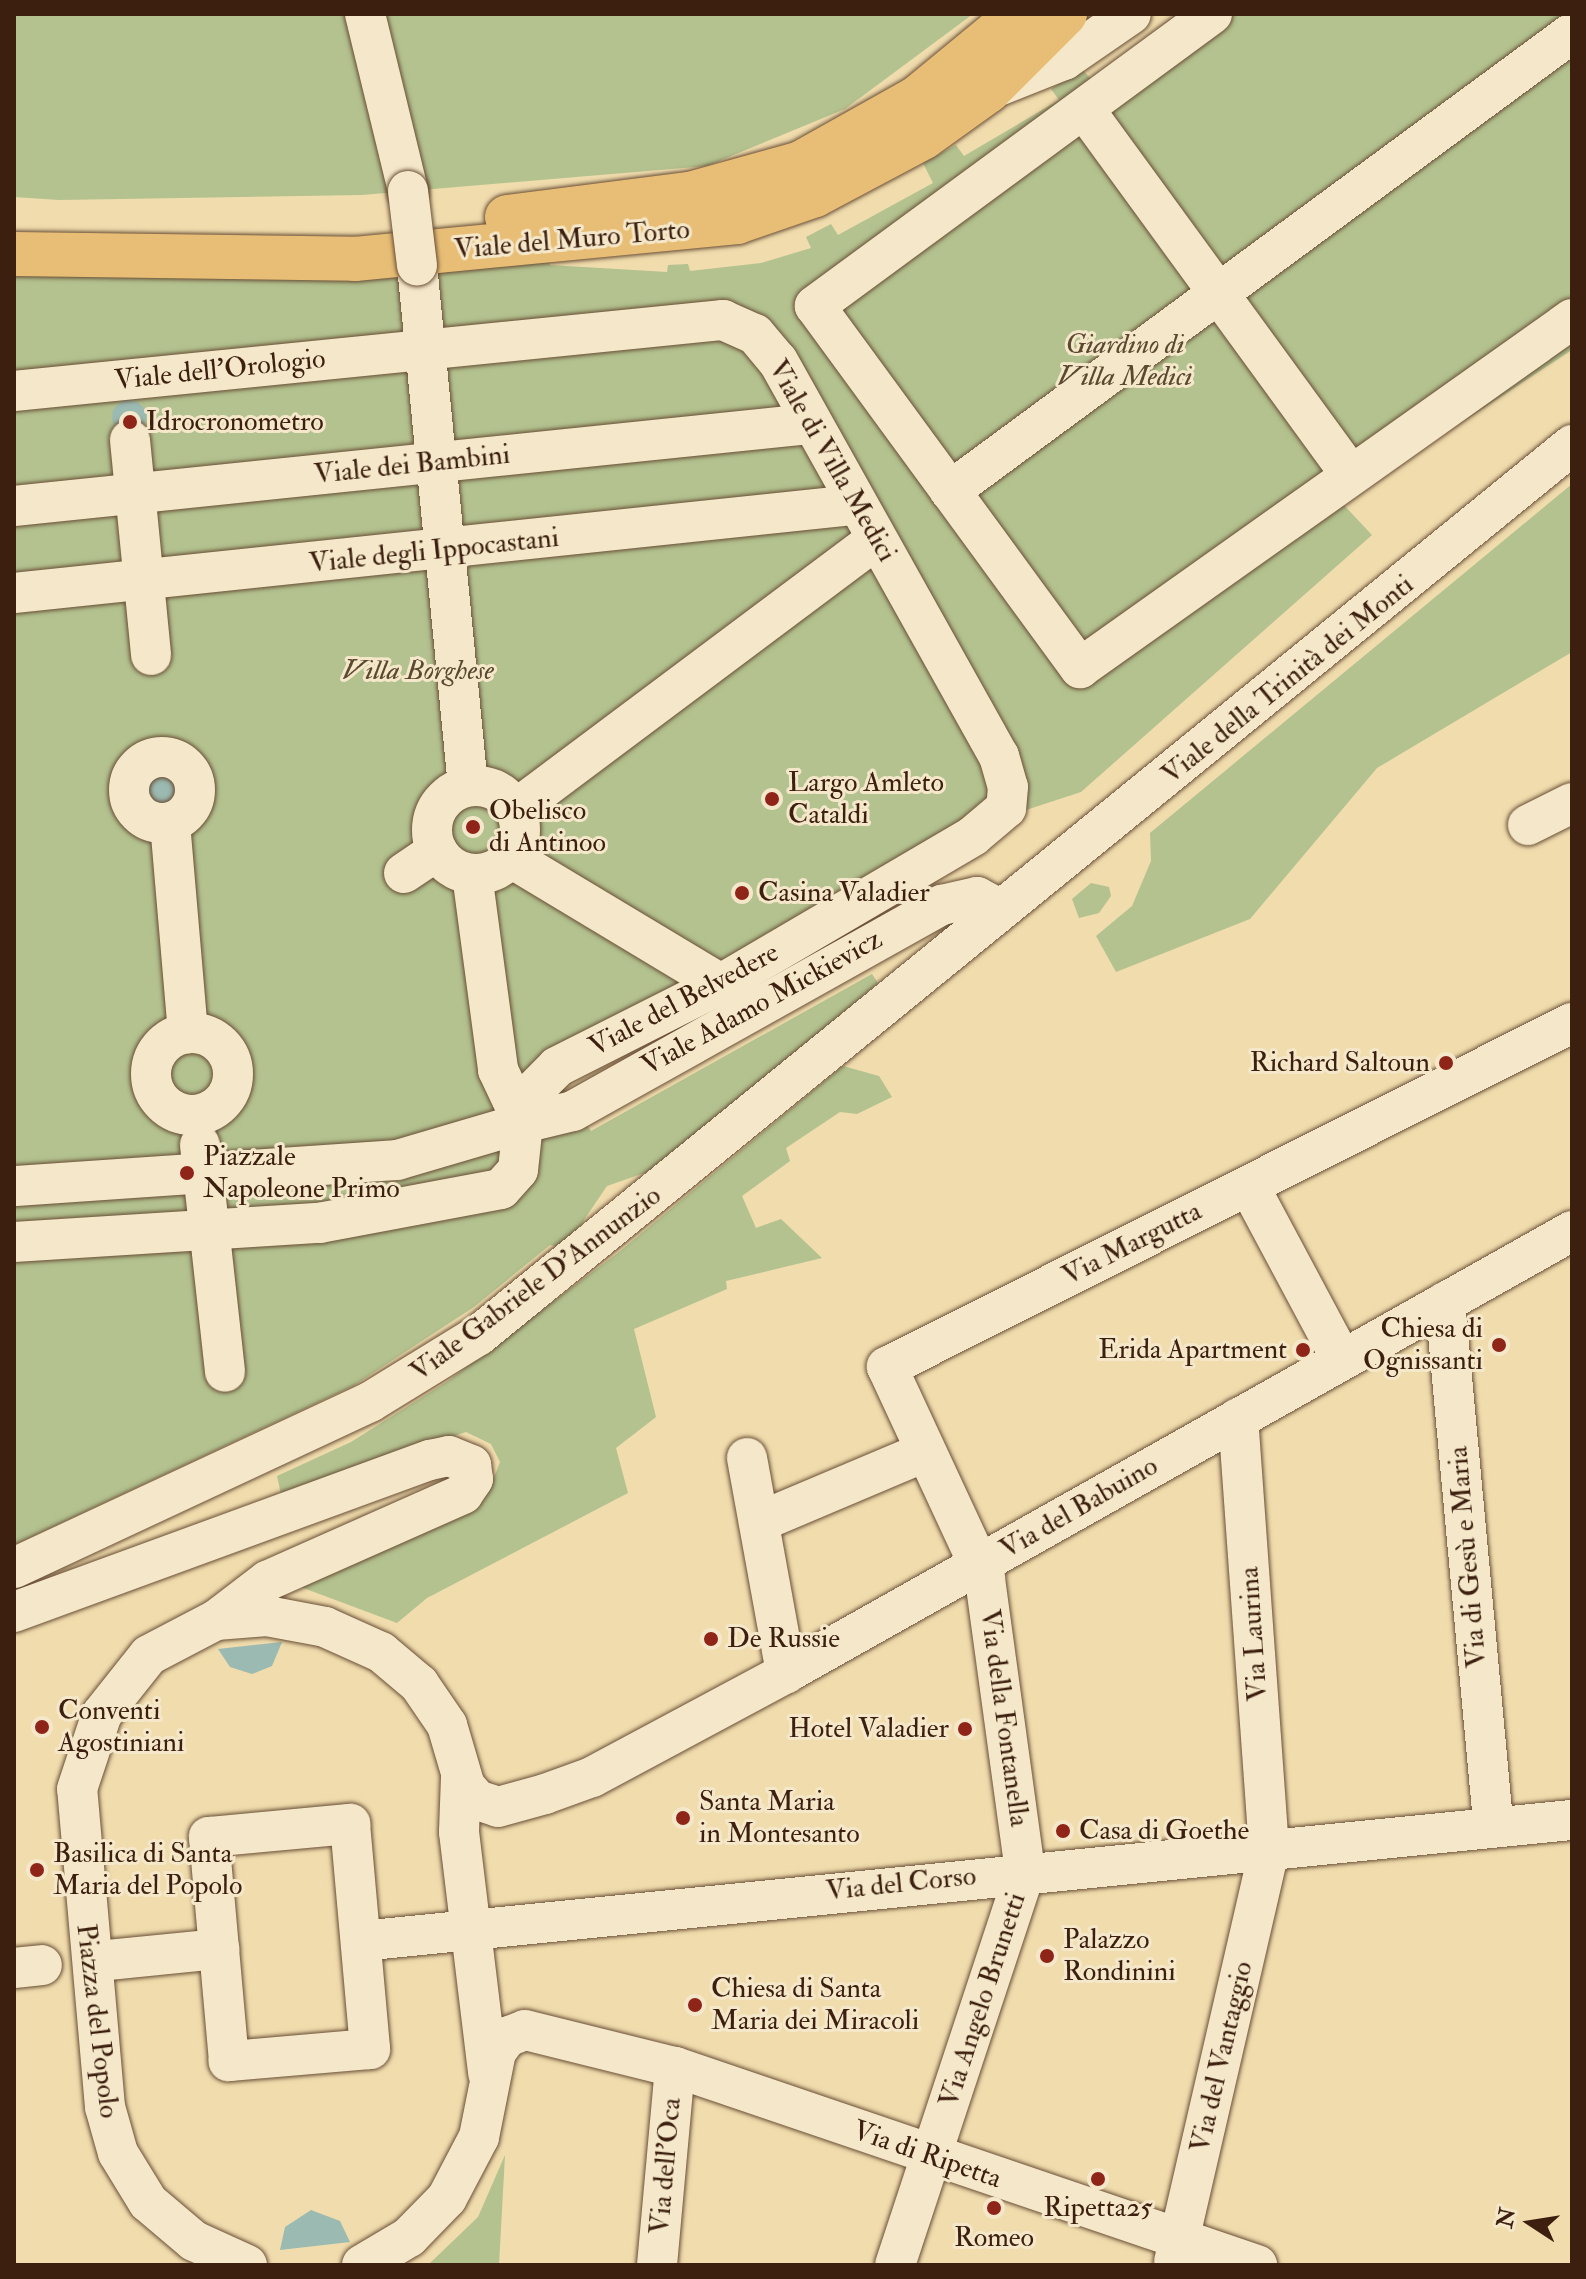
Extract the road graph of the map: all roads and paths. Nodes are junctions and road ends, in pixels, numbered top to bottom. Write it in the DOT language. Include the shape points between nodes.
graph roads {
  1 [pos="365,14"];
  2 [pos="1065,14"];
  3 [pos="1131,14"];
  4 [pos="1212,14"];
  5 [pos="1011,19"];
  6 [pos="1572,33"];
  7 [pos="988,91"];
  8 [pos="1084,109"];
  9 [pos="14,224"];
  10 [pos="14,254"];
  11 [pos="1219,293"];
  12 [pos="1572,319"];
  13 [pos="425,349"];
  14 [pos="14,391"];
  15 [pos="809,424"];
  16 [pos="130,440"];
  17 [pos="1572,445"];
  18 [pos="434,464"];
  19 [pos="1349,472"];
  20 [pos="950,491"];
  21 [pos="135,493"];
  22 [pos="854,505"];
  23 [pos="14,506"];
  24 [pos="876,540"];
  25 [pos="445,551"];
  26 [pos="143,579"];
  27 [pos="14,593"];
  28 [pos="151,655"];
  29 [pos="999,756"];
  30 [pos="468,786"];
  31 [pos="1572,803"];
  32 [pos="516,809"];
  33 [pos="170,823"];
  34 [pos="1528,825"];
  35 [pos="437,851"];
  36 [pos="527,868"];
  37 [pos="404,873"];
  38 [pos="475,893"];
  39 [pos="1001,910"];
  40 [pos="721,984"];
  41 [pos="1572,1023"];
  42 [pos="188,1033"];
  43 [pos="197,1115"];
  44 [pos="523,1123"];
  45 [pos="203,1173"];
  46 [pos="14,1186"];
  47 [pos="1249,1186"];
  48 [pos="1572,1231"];
  49 [pos="210,1232"];
  50 [pos="14,1242"];
  51 [pos="1445,1302"];
  52 [pos="1342,1360"];
  53 [pos="225,1372"];
  54 [pos="1238,1418"];
  55 [pos="925,1452"];
  56 [pos="747,1458"];
  57 [pos="759,1522"];
  58 [pos="979,1566"];
  59 [pos="14,1568"];
  60 [pos="14,1612"];
  61 [pos="216,1620"];
  62 [pos="786,1673"];
  63 [pos="461,1777"];
  64 [pos="583,1781"];
  65 [pos="1492,1811"];
  66 [pos="1572,1820"];
  67 [pos="1269,1849"];
  68 [pos="1025,1871"];
  69 [pos="469,1931"];
  70 [pos="361,1941"];
  71 [pos="219,1949"];
  72 [pos="108,1960"];
  73 [pos="597,2046"];
  74 [pos="675,2067"];
  75 [pos="488,2073"];
  76 [pos="931,2158"];
  77 [pos="1177,2252"];
  78 [pos="247,2265"];
  79 [pos="362,2265"];
  80 [pos="657,2265"];
  81 [pos="895,2265"];
  82 [pos="1257,2265"];
  1 -- 13 [label="street, bridge" via="397,122"];
  2 -- 7 [label="main road, Viale del Muro Torto"];
  3 -- 7 [label="street" via="1064,60"];
  4 -- 8 [label="street"];
  5 -- 9 [label="main road, Viale del Muro Torto" via="933,87 844,142 705,192 355,231"];
  6 -- 11 [label="street"];
  7 -- 10 [label="main road, Viale del Muro Torto" via="871,169 788,206 699,229 355,259"];
  8 -- 11 [label="street"];
  8 -- 20 [label="street" via="815,306"];
  11 -- 19 [label="street"];
  11 -- 20 [label="street"];
  12 -- 19 [label="street"];
  13 -- 14 [label="street, Viale dell'Orologio"];
  13 -- 15 [label="street, Viale di Villa Medici" via="723,320 755,334 778,361"];
  13 -- 18 [label="street"];
  15 -- 18 [label="street, Viale dei Bambini"];
  15 -- 22 [label="street, Viale di Villa Medici"];
  16 -- 21 [label="street"];
  17 -- 39 [label="street, Viale della Trinità dei Monti"];
  18 -- 21 [label="street, Viale dei Bambini"];
  18 -- 25 [label="street"];
  19 -- 20 [label="street" via="1080,668"];
  21 -- 23 [label="street, Viale dei Bambini"];
  21 -- 26 [label="street"];
  22 -- 24 [label="street, Viale di Villa Medici"];
  22 -- 25 [label="street, Viale degli Ippocastani"];
  24 -- 29 [label="street, Viale di Villa Medici"];
  24 -- 32 [label="street"];
  25 -- 26 [label="street, Viale degli Ippocastani"];
  25 -- 30 [label="street"];
  26 -- 27 [label="street, Viale degli Ippocastani"];
  26 -- 28 [label="street"];
  29 -- 40 [label="street, Viale del Belvedere" via="1008,787 998,817"];
  30 -- 32 [label="street" via="503,795"];
  30 -- 35 [label="street" via="437,811"];
  31 -- 34 [label="street"];
  32 -- 36 [label="street"];
  33 -- 42 [label="street"];
  35 -- 37 [label="street"];
  35 -- 38 [label="street"];
  36 -- 38 [label="street"];
  36 -- 40 [label="street"];
  38 -- 44 [label="street" via="498,1070"];
  39 -- 44 [label="street, Viale Adamo Mickievicz" via="977,897 942,905 573,1111"];
  39 -- 59 [label="street, Viale Gabriele D'Annunzio" via="579,1259 451,1355 370,1402"];
  40 -- 44 [label="street, Viale del Belvedere" via="557,1067 533,1091"];
  41 -- 47 [label="street, Via Margutta"];
  42 -- 43 [label="street" via="156,1053 151,1079 172,1110"];
  42 -- 43 [label="street" via="213,1037 234,1069 221,1105"];
  43 -- 45 [label="street"];
  44 -- 45 [label="street" via="397,1160"];
  44 -- 49 [label="street, Viale del Belvedere" via="518,1170 501,1189 319,1223"];
  45 -- 46 [label="street"];
  45 -- 49 [label="street"];
  47 -- 52 [label="street"];
  47 -- 55 [label="street, Via Margutta" via="887,1367"];
  48 -- 51 [label="street, Via del Babuino"];
  49 -- 50 [label="street"];
  49 -- 53 [label="street"];
  51 -- 52 [label="street, Via del Babuino"];
  51 -- 65 [label="street, Via di Gesù e Maria"];
  52 -- 54 [label="street, Via del Babuino"];
  54 -- 58 [label="street, Via del Babuino"];
  54 -- 67 [label="street, Via Laurina"];
  55 -- 57 [label="street"];
  55 -- 58 [label="street, Via Margutta"];
  56 -- 57 [label="street"];
  57 -- 62 [label="street"];
  58 -- 62 [label="street, Via del Babuino"];
  58 -- 68 [label="street, Via della Fontanella"];
  60 -- 61 [label="street" via="430,1460 449,1456 471,1465 473,1479 463,1494 267,1581"];
  61 -- 63 [label="street, Piazza del Popolo" via="305,1621 381,1652 437,1707"];
  61 -- 78 [label="street, Piazza del Popolo" via="149,1655 111,1697 79,1774 77,1817 99,2061 118,2153 164,2218"];
  62 -- 64 [label="street, Via del Babuino"];
  63 -- 64 [label="street, Piazza del Popolo" via="477,1800 498,1807"];
  63 -- 69 [label="street, Piazza del Popolo"];
  66 -- 67 [label="street, Via del Corso"];
  67 -- 68 [label="street, Via del Corso"];
  67 -- 77 [label="street, Via del Vantaggio"];
  68 -- 69 [label="street, Via del Corso"];
  68 -- 76 [label="street, Via Angelo Brunetti"];
  69 -- 70 [label="street"];
  69 -- 75 [label="street, Piazza del Popolo"];
  70 -- 71 [label="street" via="370,2049 229,2061"];
  70 -- 71 [label="street" via="350,1824 209,1837"];
  71 -- 72 [label="street, Piazza del Popolo"];
  73 -- 74 [label="street, Via di Ripetta"];
  73 -- 75 [label="street, Piazza del Popolo" via="520,2031 501,2044"];
  74 -- 76 [label="street, Via di Ripetta"];
  74 -- 80 [label="street, Via dell'Oca"];
  75 -- 79 [label="street, Piazza del Popolo" via="479,2137 454,2187 409,2237"];
  76 -- 77 [label="street, Via di Ripetta"];
  76 -- 81 [label="street, Via Angelo Brunetti"];
  77 -- 82 [label="street, Via di Ripetta"];
}
